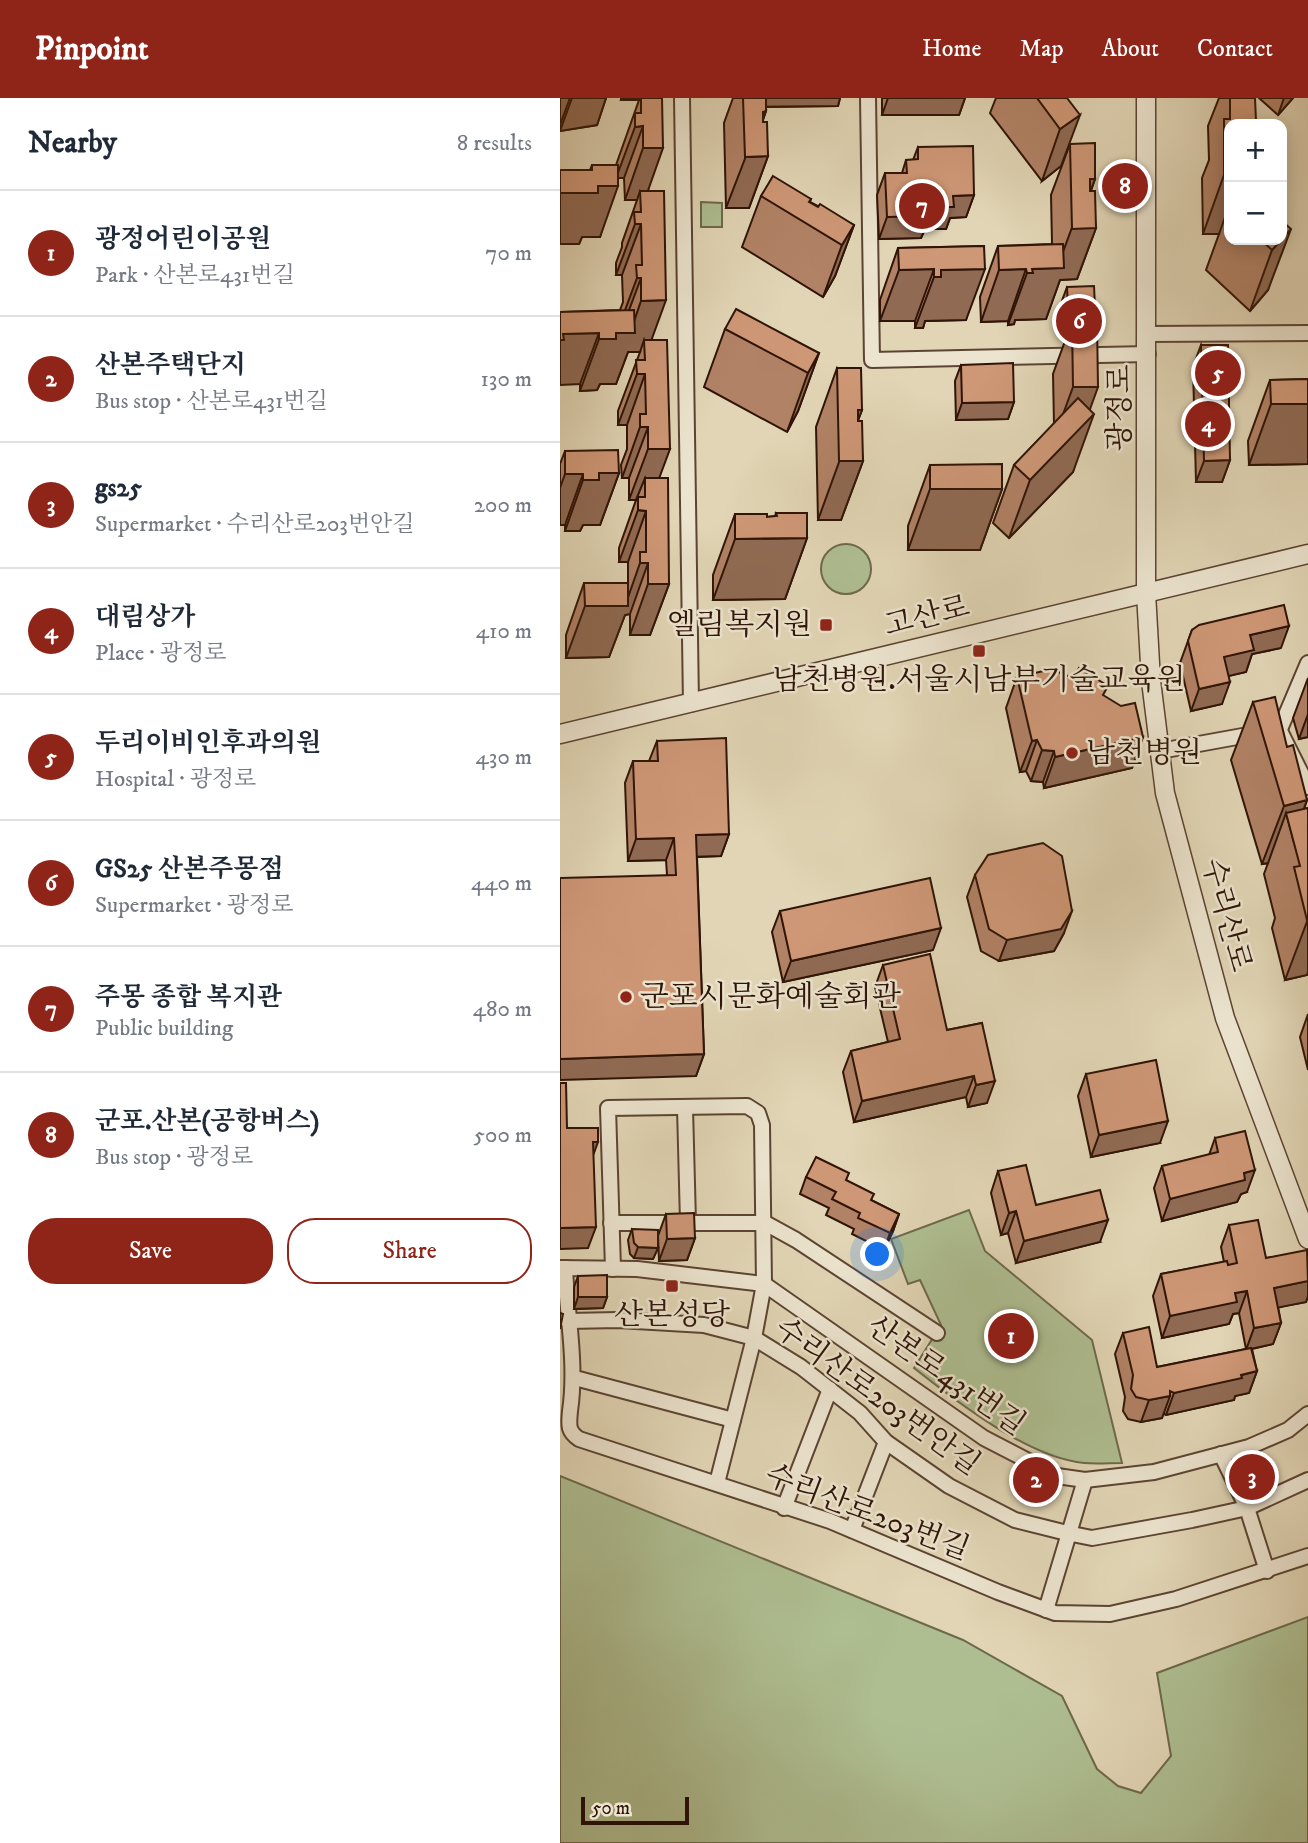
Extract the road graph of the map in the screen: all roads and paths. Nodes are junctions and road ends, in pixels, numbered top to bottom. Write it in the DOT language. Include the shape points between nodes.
graph roads {
  1 [pos="681,98"];
  2 [pos="868,98"];
  3 [pos="1146,98"];
  4 [pos="1308,333"];
  5 [pos="1148,334"];
  6 [pos="1149,354"];
  7 [pos="1308,554"];
  8 [pos="1146,593"];
  9 [pos="1308,663"];
  10 [pos="691,704"];
  11 [pos="1280,729"];
  12 [pos="561,735"];
  13 [pos="1160,751"];
  14 [pos="1308,786"];
  15 [pos="685,1108"];
  16 [pos="688,1222"];
  17 [pos="611,1223"];
  18 [pos="765,1223"];
  19 [pos="1308,1239"];
  20 [pos="563,1268"];
  21 [pos="613,1269"];
  22 [pos="764,1284"];
  23 [pos="568,1321"];
  24 [pos="937,1333"];
  25 [pos="754,1338"];
  26 [pos="575,1378"];
  27 [pos="830,1389"];
  28 [pos="1308,1415"];
  29 [pos="733,1420"];
  30 [pos="886,1442"];
  31 [pos="1221,1454"];
  32 [pos="1085,1480"];
  33 [pos="1308,1480"];
  34 [pos="717,1483"];
  35 [pos="784,1508"];
  36 [pos="1247,1508"];
  37 [pos="852,1530"];
  38 [pos="1067,1533"];
  39 [pos="1308,1556"];
  40 [pos="1267,1571"];
  41 [pos="1046,1610"];
  1 -- 10 [label="street"];
  2 -- 6 [label="street" via="872,360"];
  3 -- 5 [label="street, 광정로"];
  4 -- 5 [label="street"];
  5 -- 6 [label="street, 광정로"];
  6 -- 8 [label="street, 광정로"];
  7 -- 8 [label="street, 고산로"];
  8 -- 10 [label="street, 고산로"];
  8 -- 13 [label="street, 수리산로"];
  9 -- 11 [label="street"];
  10 -- 12 [label="street, 고산로"];
  11 -- 13 [label="street"];
  11 -- 14 [label="street"];
  13 -- 19 [label="street, 수리산로" via="1171,820 1225,1018"];
  15 -- 16 [label="street"];
  15 -- 17 [label="street" via="608,1108"];
  15 -- 18 [label="street" via="747,1106 758,1113"];
  16 -- 17 [label="street"];
  16 -- 18 [label="street"];
  17 -- 21 [label="street"];
  18 -- 22 [label="street"];
  18 -- 24 [label="street"];
  20 -- 21 [label="street, 산본로431번길"];
  20 -- 23 [label="street, 수리산로203번길"];
  21 -- 22 [label="street, 산본로431번길"];
  22 -- 25 [label="street"];
  22 -- 32 [label="street, 산본로431번길" via="984,1438 1057,1476"];
  23 -- 25 [label="street, 수리산로203번안길" via="704,1325"];
  23 -- 26 [label="street, 수리산로203번길"];
  25 -- 27 [label="street, 수리산로203번안길"];
  25 -- 29 [label="street"];
  26 -- 29 [label="street"];
  26 -- 34 [label="street, 수리산로203번길" via="568,1426 572,1434"];
  27 -- 30 [label="street, 수리산로203번안길"];
  27 -- 35 [label="street"];
  28 -- 31 [label="street, 산본로431번길" via="1288,1430"];
  29 -- 34 [label="street"];
  30 -- 37 [label="street"];
  30 -- 38 [label="street, 수리산로203번안길" via="990,1509"];
  31 -- 32 [label="street, 산본로431번길" via="1154,1472"];
  31 -- 36 [label="street"];
  32 -- 38 [label="street"];
  33 -- 36 [label="street, 수리산로203번안길"];
  34 -- 35 [label="street, 수리산로203번길"];
  35 -- 37 [label="street, 수리산로203번길"];
  36 -- 38 [label="street, 수리산로203번안길" via="1137,1532 1092,1538"];
  36 -- 40 [label="street"];
  37 -- 41 [label="street, 수리산로203번길"];
  38 -- 41 [label="street"];
  39 -- 40 [label="street, 수리산로203번길"];
  40 -- 41 [label="street, 수리산로203번길" via="1176,1600 1110,1614"];
}
